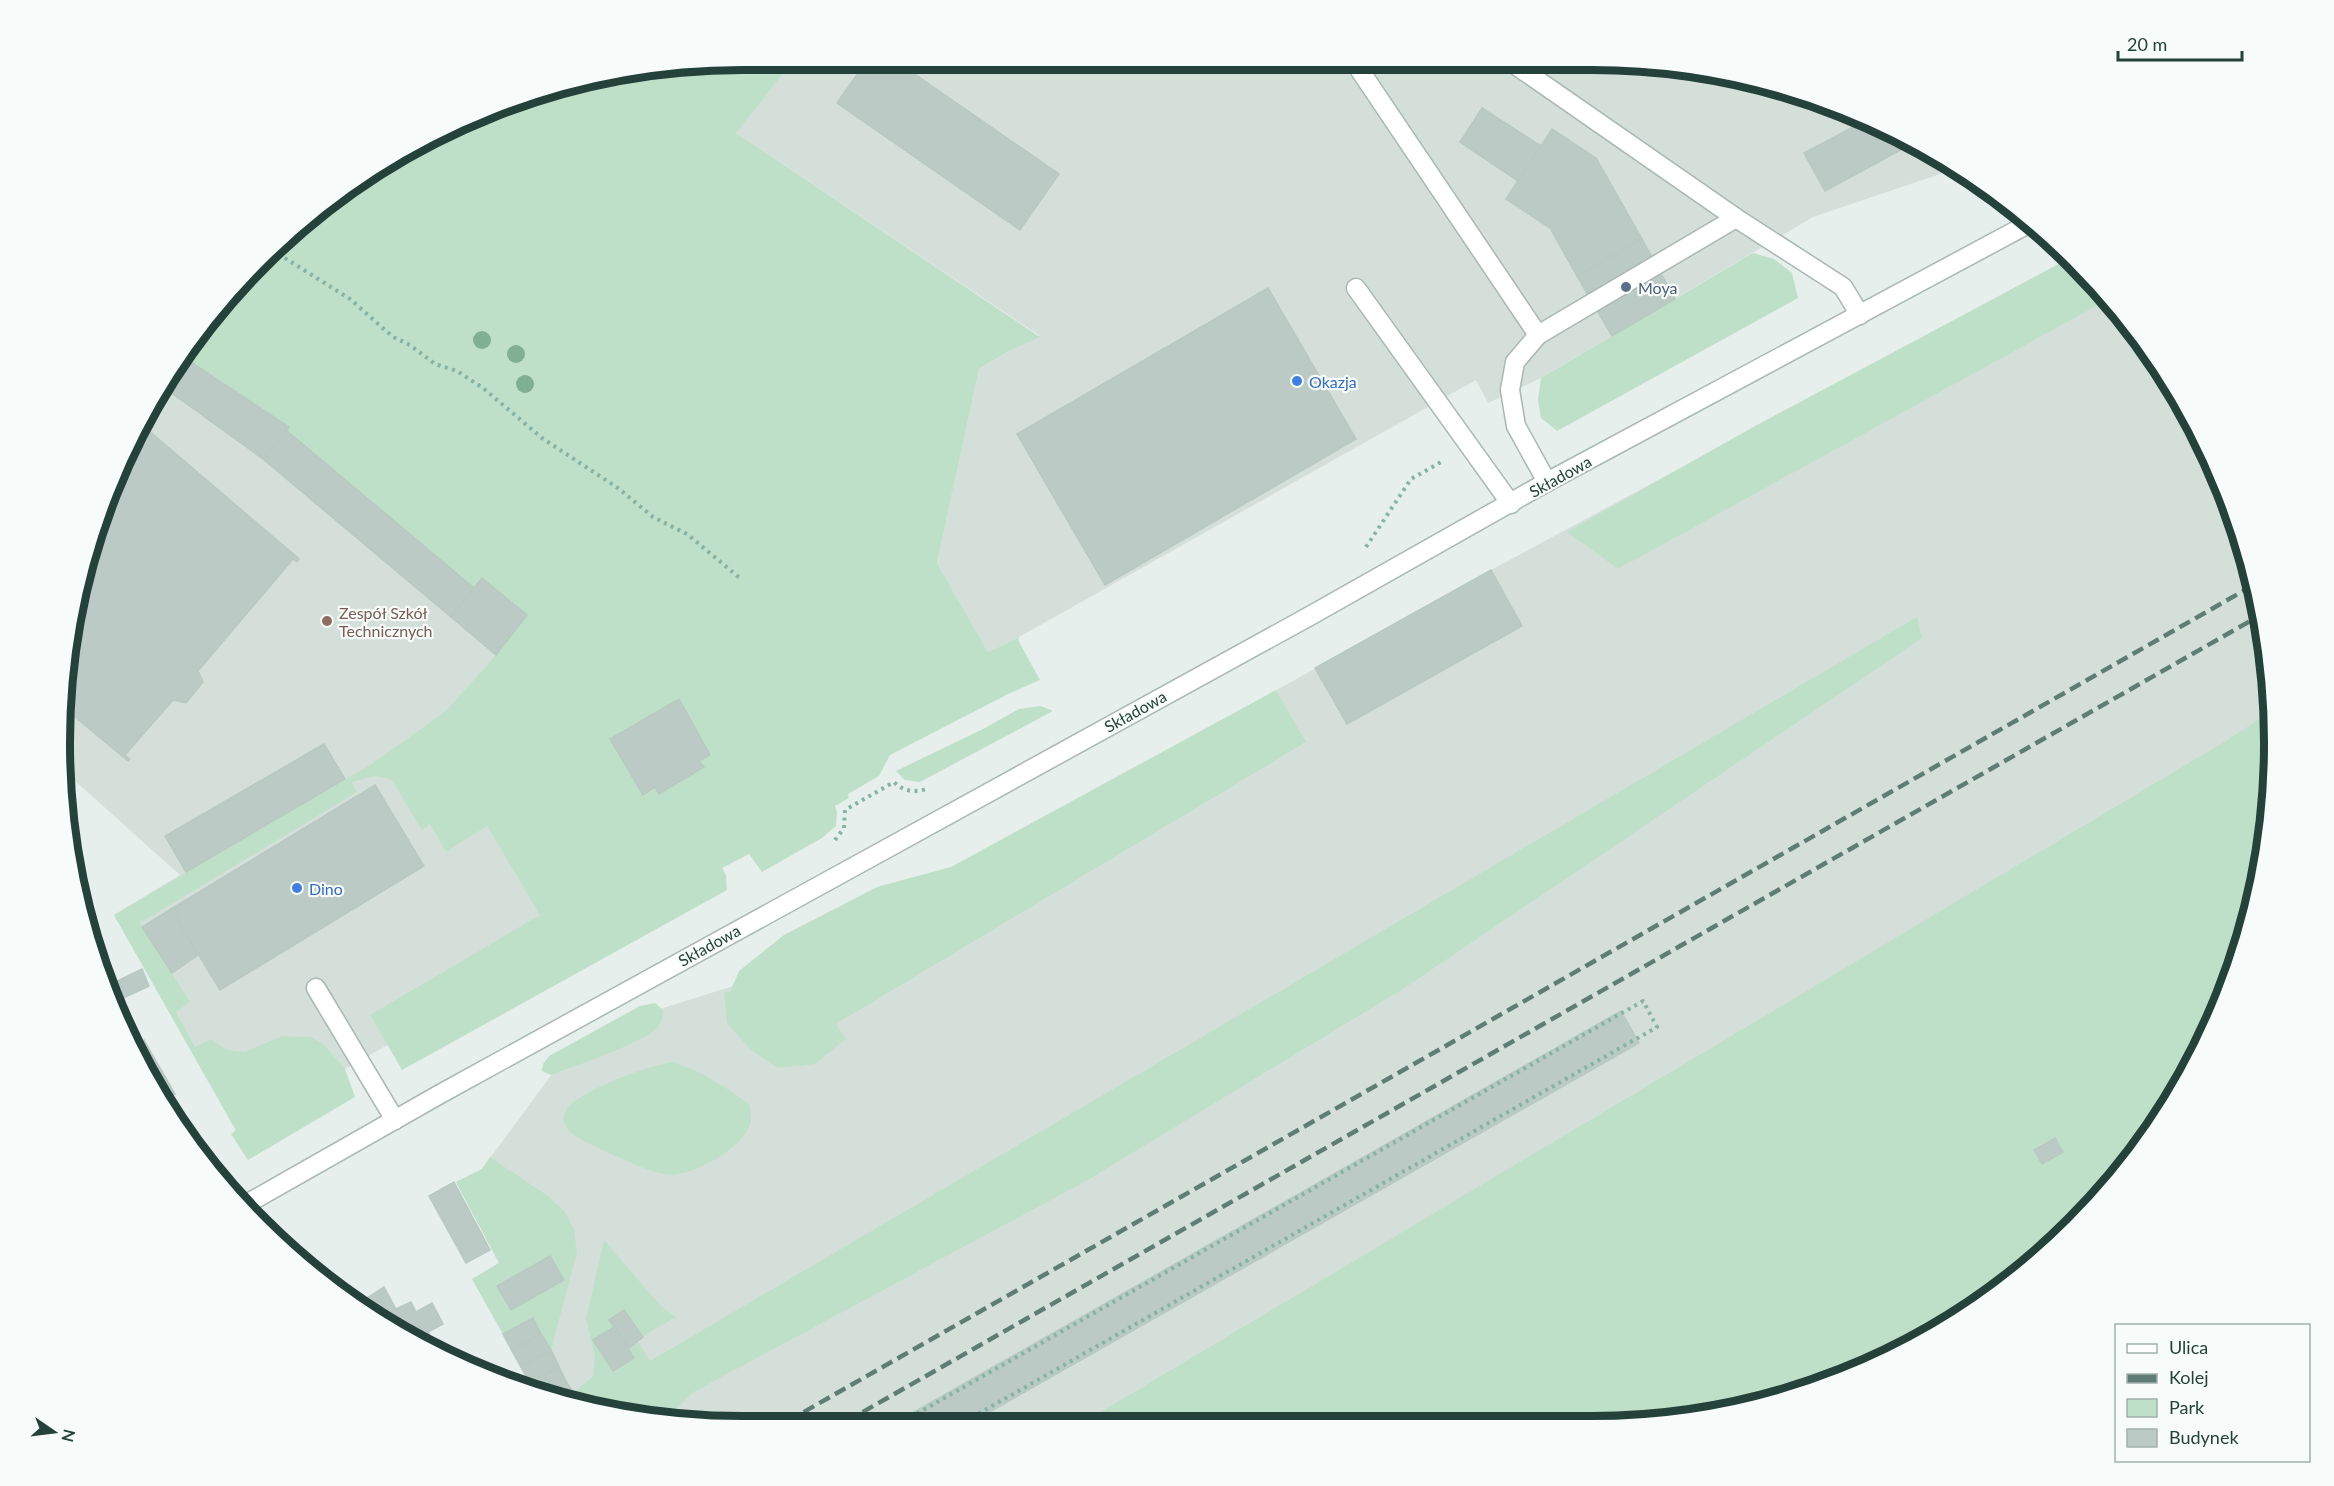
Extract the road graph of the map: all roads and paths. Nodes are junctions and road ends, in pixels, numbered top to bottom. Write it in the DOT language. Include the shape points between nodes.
graph roads {
  1 [pos="1360,70"];
  2 [pos="1523,70"];
  3 [pos="1736,218"];
  4 [pos="2022,227"];
  5 [pos="280,255"];
  6 [pos="1356,288"];
  7 [pos="1860,315"];
  8 [pos="1538,334"];
  9 [pos="1447,458"];
  10 [pos="1547,482"];
  11 [pos="1511,504"];
  12 [pos="1356,553"];
  13 [pos="741,579"];
  14 [pos="930,788"];
  15 [pos="833,841"];
  16 [pos="316,988"];
  17 [pos="395,1120"];
  18 [pos="251,1201"];
  19 [pos="913,1416"];
  20 [pos="974,1416"];
  1 -- 8 [label="street"];
  2 -- 3 [label="street"];
  3 -- 7 [label="street" via="1843,287"];
  3 -- 8 [label="street"];
  4 -- 7 [label="street, Składowa"];
  5 -- 13 [label="path" via="350,299 393,338 483,388 542,438 618,488 653,517 687,534"];
  6 -- 11 [label="street"];
  7 -- 10 [label="street, Składowa"];
  8 -- 10 [label="street" via="1515,362 1510,390 1516,426"];
  9 -- 12 [label="path" via="1411,479 1367,547"];
  10 -- 11 [label="street, Składowa"];
  11 -- 17 [label="street, Składowa"];
  14 -- 15 [label="path" via="913,791 894,782 845,810 844,828"];
  16 -- 17 [label="street"];
  17 -- 18 [label="street, Składowa"];
  19 -- 20 [label="path" via="1643,1001 1657,1026"];
}
